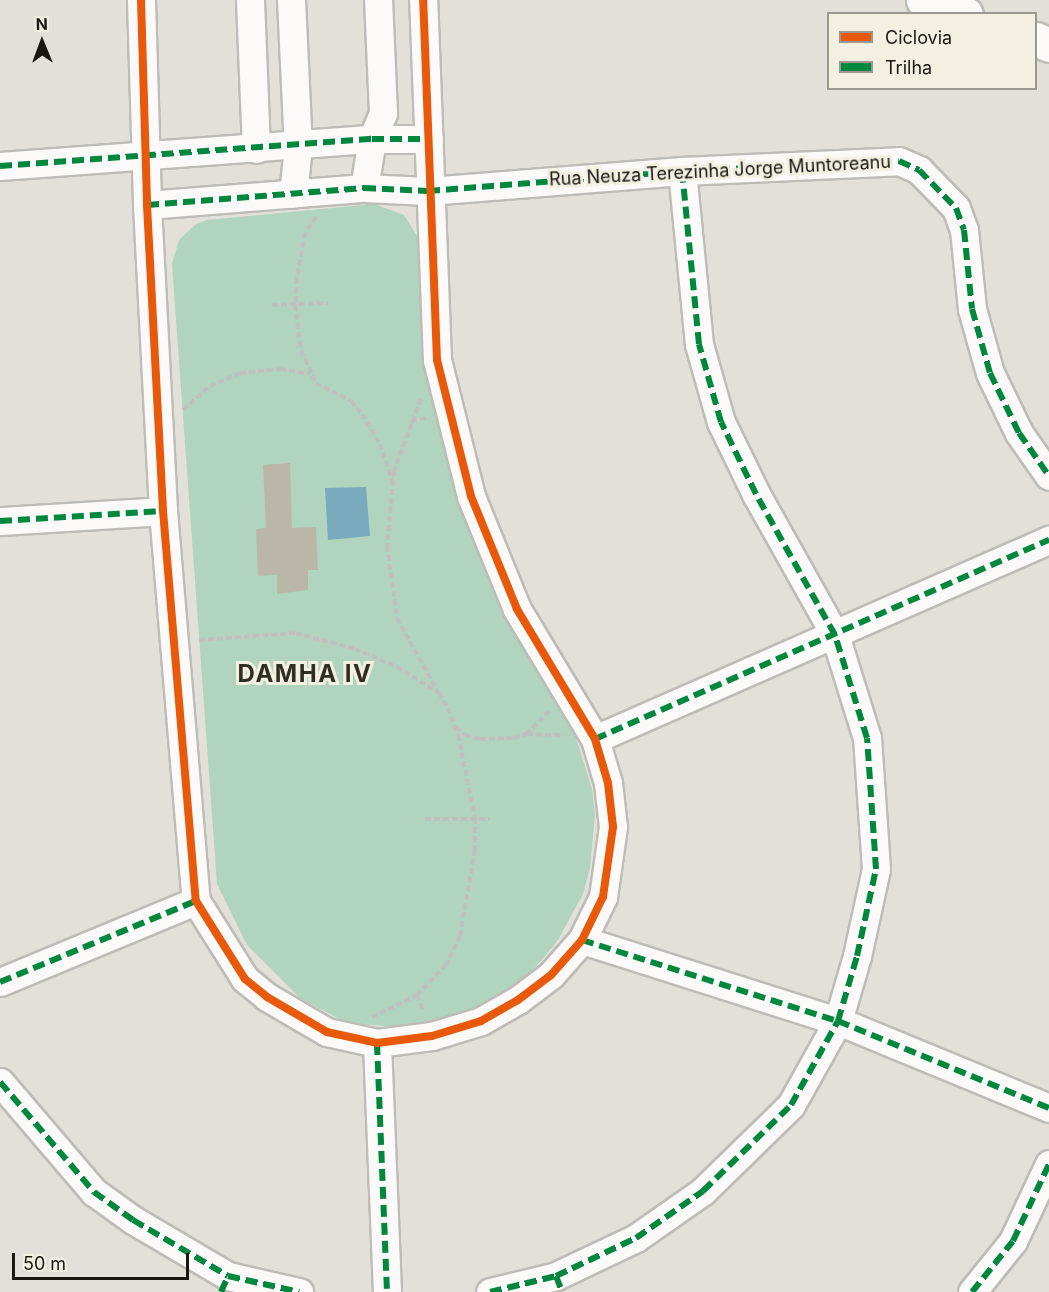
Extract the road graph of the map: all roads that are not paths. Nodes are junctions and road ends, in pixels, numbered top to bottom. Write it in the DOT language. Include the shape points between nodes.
graph roads {
  1 [pos="141,0"];
  2 [pos="250,0"];
  3 [pos="291,0"];
  4 [pos="378,0"];
  5 [pos="423,0"];
  6 [pos="923,0"];
  7 [pos="960,12"];
  8 [pos="372,139"];
  9 [pos="429,139"];
  10 [pos="298,146"];
  11 [pos="256,149"];
  12 [pos="146,154"];
  13 [pos="0,166"];
  14 [pos="682,171"];
  15 [pos="364,188"];
  16 [pos="428,191"];
  17 [pos="292,194"];
  18 [pos="147,205"];
  19 [pos="1049,476"];
  20 [pos="163,511"];
  21 [pos="0,521"];
  22 [pos="1049,540"];
  23 [pos="835,635"];
  24 [pos="595,739"];
  25 [pos="196,901"];
  26 [pos="582,940"];
  27 [pos="0,982"];
  28 [pos="838,1021"];
  29 [pos="371,1031"];
  30 [pos="0,1082"];
  31 [pos="1049,1108"];
  32 [pos="1049,1164"];
  33 [pos="225,1284"];
  34 [pos="559,1284"];
  35 [pos="299,1292"];
  36 [pos="387,1292"];
  37 [pos="490,1292"];
  38 [pos="972,1292"];
  1 -- 12 [label="street"];
  2 -- 11 [label="street"];
  3 -- 10 [label="street"];
  4 -- 8 [label="street" via="383,113"];
  5 -- 9 [label="street"];
  6 -- 7 [label="street"];
  8 -- 9 [label="street"];
  8 -- 10 [label="street"];
  8 -- 15 [label="street"];
  9 -- 16 [label="street"];
  10 -- 11 [label="street"];
  10 -- 17 [label="street"];
  11 -- 12 [label="street"];
  12 -- 13 [label="street"];
  12 -- 18 [label="street"];
  14 -- 16 [label="street, Rua Neuza Terezinha Jorge Muntoreanu"];
  14 -- 19 [label="street, Rua Neuza Terezinha Jorge Muntoreanu" via="888,159 919,170 941,188 961,219 972,309 990,373 1019,434"];
  14 -- 23 [label="street" via="699,344 721,422 756,494"];
  15 -- 16 [label="street, Rua Neuza Terezinha Jorge Muntoreanu"];
  15 -- 17 [label="street, Rua Neuza Terezinha Jorge Muntoreanu"];
  16 -- 24 [label="street" via="437,360 471,496 517,609"];
  17 -- 18 [label="street, Rua Neuza Terezinha Jorge Muntoreanu"];
  18 -- 20 [label="street"];
  20 -- 21 [label="street"];
  20 -- 25 [label="street"];
  22 -- 23 [label="street"];
  23 -- 24 [label="street"];
  23 -- 28 [label="street" via="867,738 876,869"];
  24 -- 26 [label="street" via="608,783 613,827 603,897"];
  25 -- 27 [label="street"];
  25 -- 29 [label="street" via="245,979 267,997 327,1032"];
  26 -- 28 [label="street"];
  26 -- 29 [label="street" via="551,975 481,1021 432,1036"];
  28 -- 31 [label="street"];
  28 -- 34 [label="street" via="791,1105 703,1191 636,1238"];
  29 -- 36 [label="street"];
  30 -- 33 [label="street" via="94,1192"];
  32 -- 38 [label="street" via="1013,1241"];
  33 -- 35 [label="street"];
  34 -- 37 [label="street"];
}
